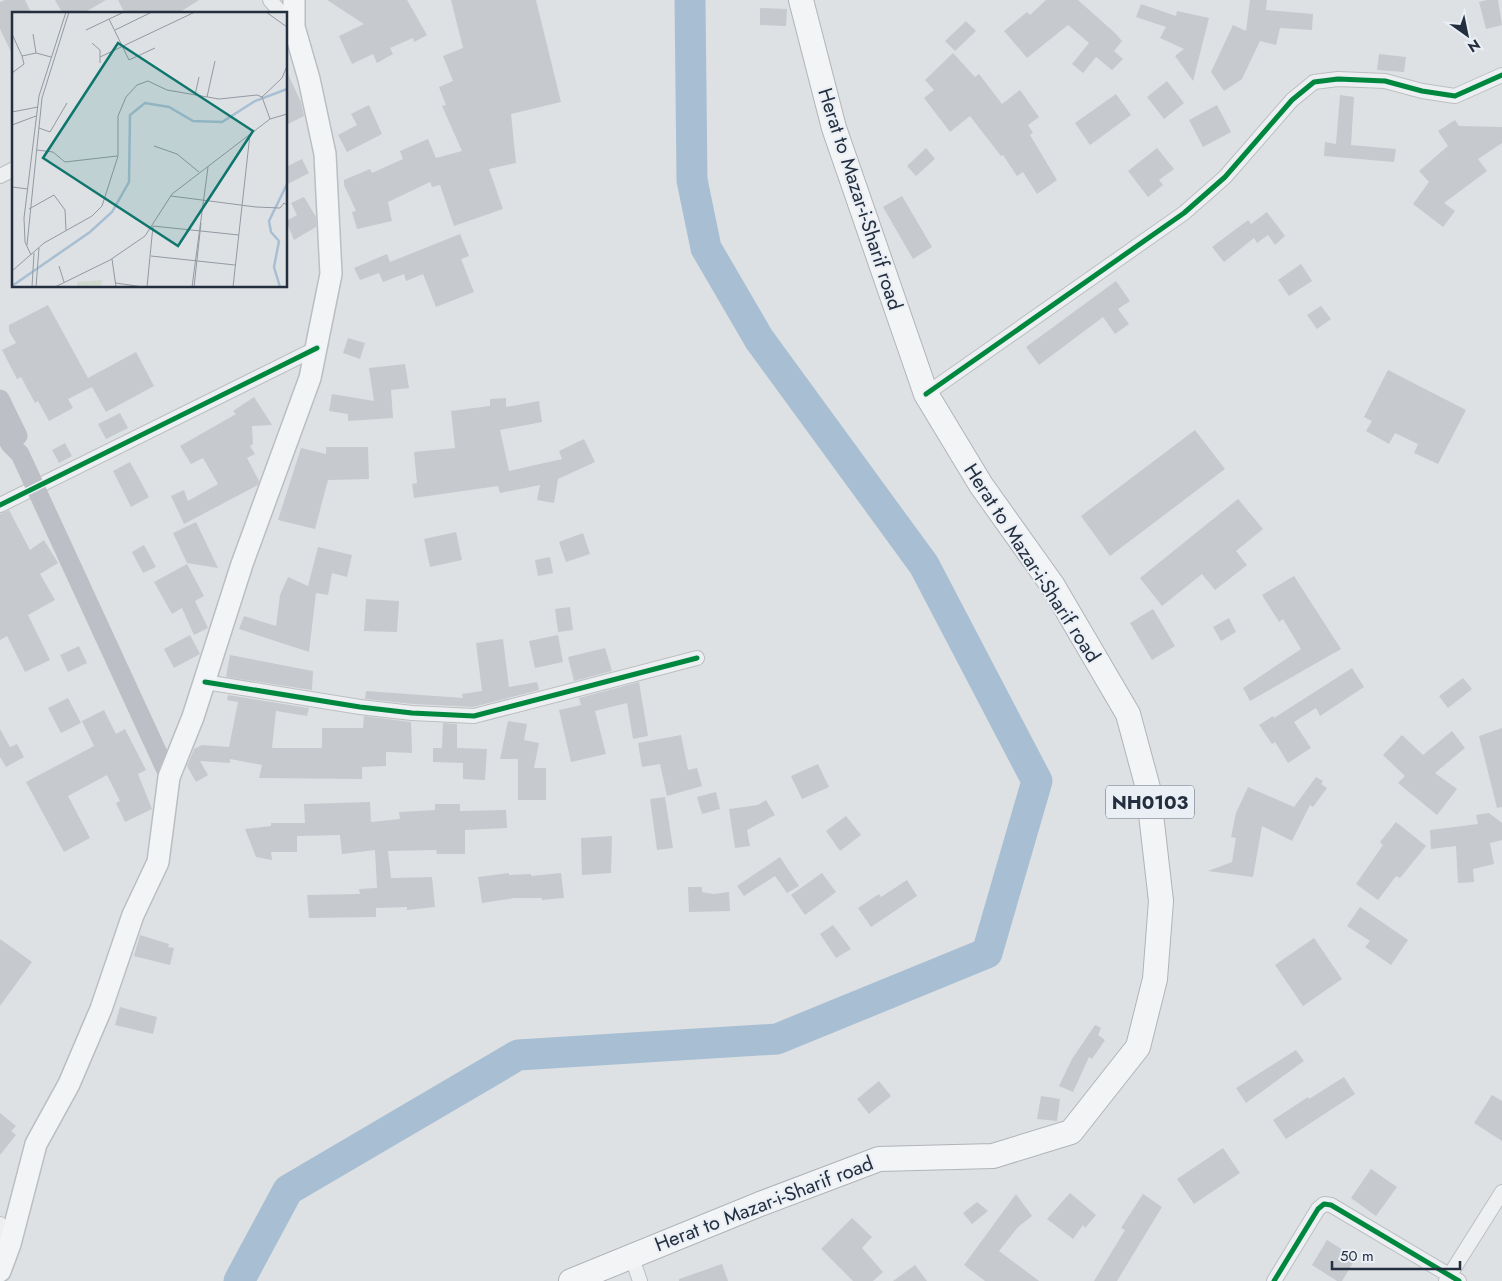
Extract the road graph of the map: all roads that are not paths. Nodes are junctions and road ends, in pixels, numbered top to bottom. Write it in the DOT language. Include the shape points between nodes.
graph roads {
  1 [pos="270,0"];
  2 [pos="294,0"];
  3 [pos="801,0"];
  4 [pos="279,12"];
  5 [pos="288,19"];
  6 [pos="288,24"];
  7 [pos="1502,75"];
  8 [pos="12,170"];
  9 [pos="0,176"];
  10 [pos="316,348"];
  11 [pos="926,394"];
  12 [pos="0,399"];
  13 [pos="0,425"];
  14 [pos="20,454"];
  15 [pos="36,487"];
  16 [pos="0,505"];
  17 [pos="697,658"];
  18 [pos="205,682"];
  19 [pos="169,777"];
  20 [pos="1502,1192"];
  21 [pos="0,1224"];
  22 [pos="10,1244"];
  23 [pos="631,1255"];
  24 [pos="0,1271"];
  25 [pos="1452,1279"];
  26 [pos="571,1281"];
  27 [pos="640,1281"];
  28 [pos="1274,1281"];
  1 -- 4 [label="street"];
  2 -- 5 [label="main road"];
  3 -- 11 [label="highway, Herat to Mazar-i-Sharif road / NH0103" via="834,128"];
  6 -- 10 [label="main road" via="310,79 325,154 331,274"];
  7 -- 11 [label="street" via="1455,96 1385,81 1338,78 1314,82 1292,100 1225,177 1184,213"];
  8 -- 9 [label="street"];
  10 -- 15 [label="street"];
  10 -- 18 [label="main road" via="310,378 242,564"];
  11 -- 23 [label="highway, Herat to Mazar-i-Sharif road / NH0103" via="980,485 1053,586 1128,714 1148,788 1161,902 1155,979 1138,1047 1071,1132 993,1156 879,1159"];
  12 -- 14 [label="street" via="20,441"];
  13 -- 14 [label="street" via="10,444"];
  14 -- 15 [label="street"];
  15 -- 16 [label="street"];
  15 -- 19 [label="street"];
  17 -- 18 [label="street" via="474,716 360,707"];
  18 -- 19 [label="main road"];
  19 -- 22 [label="main road" via="158,862 134,915 70,1084 36,1144"];
  20 -- 25 [label="street"];
  21 -- 22 [label="street"];
  22 -- 24 [label="main road"];
  23 -- 26 [label="highway, Herat to Mazar-i-Sharif road / NH0103"];
  23 -- 27 [label="street"];
  25 -- 28 [label="street" via="1331,1205 1324,1204"];
}
